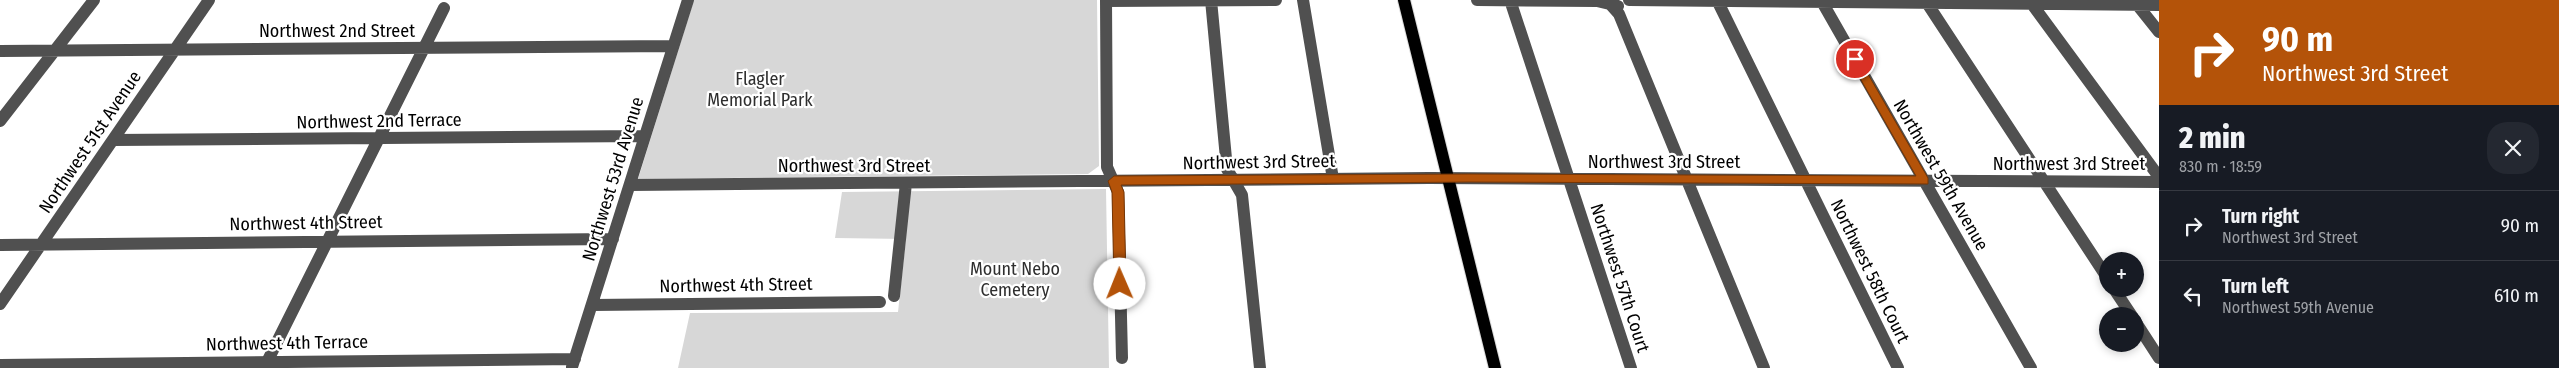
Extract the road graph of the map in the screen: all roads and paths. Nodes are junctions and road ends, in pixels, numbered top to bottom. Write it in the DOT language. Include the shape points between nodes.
graph roads {
  1 [pos="94,0"];
  2 [pos="209,0"];
  3 [pos="688,0"];
  4 [pos="1211,0"];
  5 [pos="1276,0"];
  6 [pos="1303,0"];
  7 [pos="1404,0"];
  8 [pos="1477,0"];
  9 [pos="1510,0"];
  10 [pos="1106,1"];
  11 [pos="1718,1"];
  12 [pos="1821,1"];
  13 [pos="1926,2"];
  14 [pos="2031,2"];
  15 [pos="2135,2"];
  16 [pos="1615,3"];
  17 [pos="2159,5"];
  18 [pos="444,8"];
  19 [pos="2159,32"];
  20 [pos="673,46"];
  21 [pos="424,48"];
  22 [pos="175,49"];
  23 [pos="55,50"];
  24 [pos="0,51"];
  25 [pos="0,121"];
  26 [pos="645,136"];
  27 [pos="379,138"];
  28 [pos="113,140"];
  29 [pos="2159,177"];
  30 [pos="1447,178"];
  31 [pos="1333,179"];
  32 [pos="1568,179"];
  33 [pos="1687,179"];
  34 [pos="1234,180"];
  35 [pos="1806,180"];
  36 [pos="1114,181"];
  37 [pos="1924,181"];
  38 [pos="2043,182"];
  39 [pos="2159,182"];
  40 [pos="906,183"];
  41 [pos="630,185"];
  42 [pos="613,239"];
  43 [pos="327,242"];
  44 [pos="0,245"];
  45 [pos="41,245"];
  46 [pos="2099,266"];
  47 [pos="894,296"];
  48 [pos="880,302"];
  49 [pos="0,304"];
  50 [pos="592,305"];
  51 [pos="2144,335"];
  52 [pos="1122,358"];
  53 [pos="2159,358"];
  54 [pos="574,364"];
  55 [pos="0,365"];
  56 [pos="265,365"];
  57 [pos="1260,368"];
  58 [pos="1495,368"];
  59 [pos="1631,368"];
  60 [pos="1764,368"];
  61 [pos="1898,368"];
  62 [pos="2031,368"];
  1 -- 23 [label="street"];
  2 -- 22 [label="street, Northwest 51st Avenue"];
  3 -- 20 [label="street, Northwest 53rd Avenue"];
  4 -- 5 [label="street"];
  4 -- 10 [label="street"];
  4 -- 34 [label="street" via="1228,169"];
  6 -- 31 [label="street"];
  7 -- 30 [label="main road"];
  8 -- 9 [label="street"];
  9 -- 16 [label="street"];
  9 -- 32 [label="street, Northwest 57th Court"];
  10 -- 36 [label="street" via="1107,167"];
  11 -- 12 [label="street"];
  11 -- 16 [label="street"];
  11 -- 35 [label="street, Northwest 58th Court"];
  12 -- 13 [label="street"];
  12 -- 37 [label="street, Northwest 59th Avenue"];
  13 -- 14 [label="street"];
  13 -- 38 [label="street"];
  14 -- 15 [label="street"];
  14 -- 29 [label="street"];
  15 -- 17 [label="street"];
  15 -- 19 [label="street"];
  16 -- 33 [label="street"];
  18 -- 21 [label="street"];
  20 -- 21 [label="street, Northwest 2nd Street"];
  20 -- 26 [label="street, Northwest 53rd Avenue"];
  21 -- 22 [label="street, Northwest 2nd Street"];
  21 -- 27 [label="street"];
  22 -- 23 [label="street, Northwest 2nd Street"];
  22 -- 28 [label="street, Northwest 51st Avenue"];
  23 -- 24 [label="street, Northwest 2nd Street"];
  23 -- 25 [label="street"];
  26 -- 27 [label="street, Northwest 2nd Terrace"];
  26 -- 41 [label="street, Northwest 53rd Avenue"];
  27 -- 28 [label="street, Northwest 2nd Terrace"];
  27 -- 43 [label="street"];
  28 -- 45 [label="street, Northwest 51st Avenue"];
  30 -- 31 [label="street, Northwest 3rd Street"];
  30 -- 32 [label="street, Northwest 3rd Street"];
  30 -- 58 [label="main road"];
  31 -- 34 [label="street, Northwest 3rd Street"];
  32 -- 33 [label="street, Northwest 3rd Street"];
  32 -- 59 [label="street, Northwest 57th Court"];
  33 -- 35 [label="street, Northwest 3rd Street"];
  33 -- 60 [label="street"];
  34 -- 36 [label="street, Northwest 3rd Street"];
  34 -- 57 [label="street" via="1242,195"];
  35 -- 37 [label="street, Northwest 3rd Street"];
  35 -- 61 [label="street, Northwest 58th Court"];
  36 -- 40 [label="street, Northwest 3rd Street"];
  36 -- 52 [label="street" via="1118,192"];
  37 -- 38 [label="street, Northwest 3rd Street"];
  37 -- 62 [label="street, Northwest 59th Avenue"];
  38 -- 39 [label="street, Northwest 3rd Street"];
  38 -- 46 [label="street"];
  40 -- 41 [label="street, Northwest 3rd Street"];
  40 -- 47 [label="street"];
  41 -- 42 [label="street, Northwest 53rd Avenue"];
  42 -- 43 [label="street, Northwest 4th Street"];
  42 -- 50 [label="street, Northwest 53rd Avenue"];
  43 -- 45 [label="street, Northwest 4th Street"];
  43 -- 56 [label="street"];
  44 -- 45 [label="street, Northwest 4th Street"];
  45 -- 49 [label="street, Northwest 51st Avenue"];
  48 -- 50 [label="street, Northwest 4th Street"];
  50 -- 54 [label="street, Northwest 53rd Avenue"];
  51 -- 53 [label="street"];
  54 -- 56 [label="street, Northwest 4th Terrace"];
  55 -- 56 [label="street, Northwest 4th Terrace"];
}
